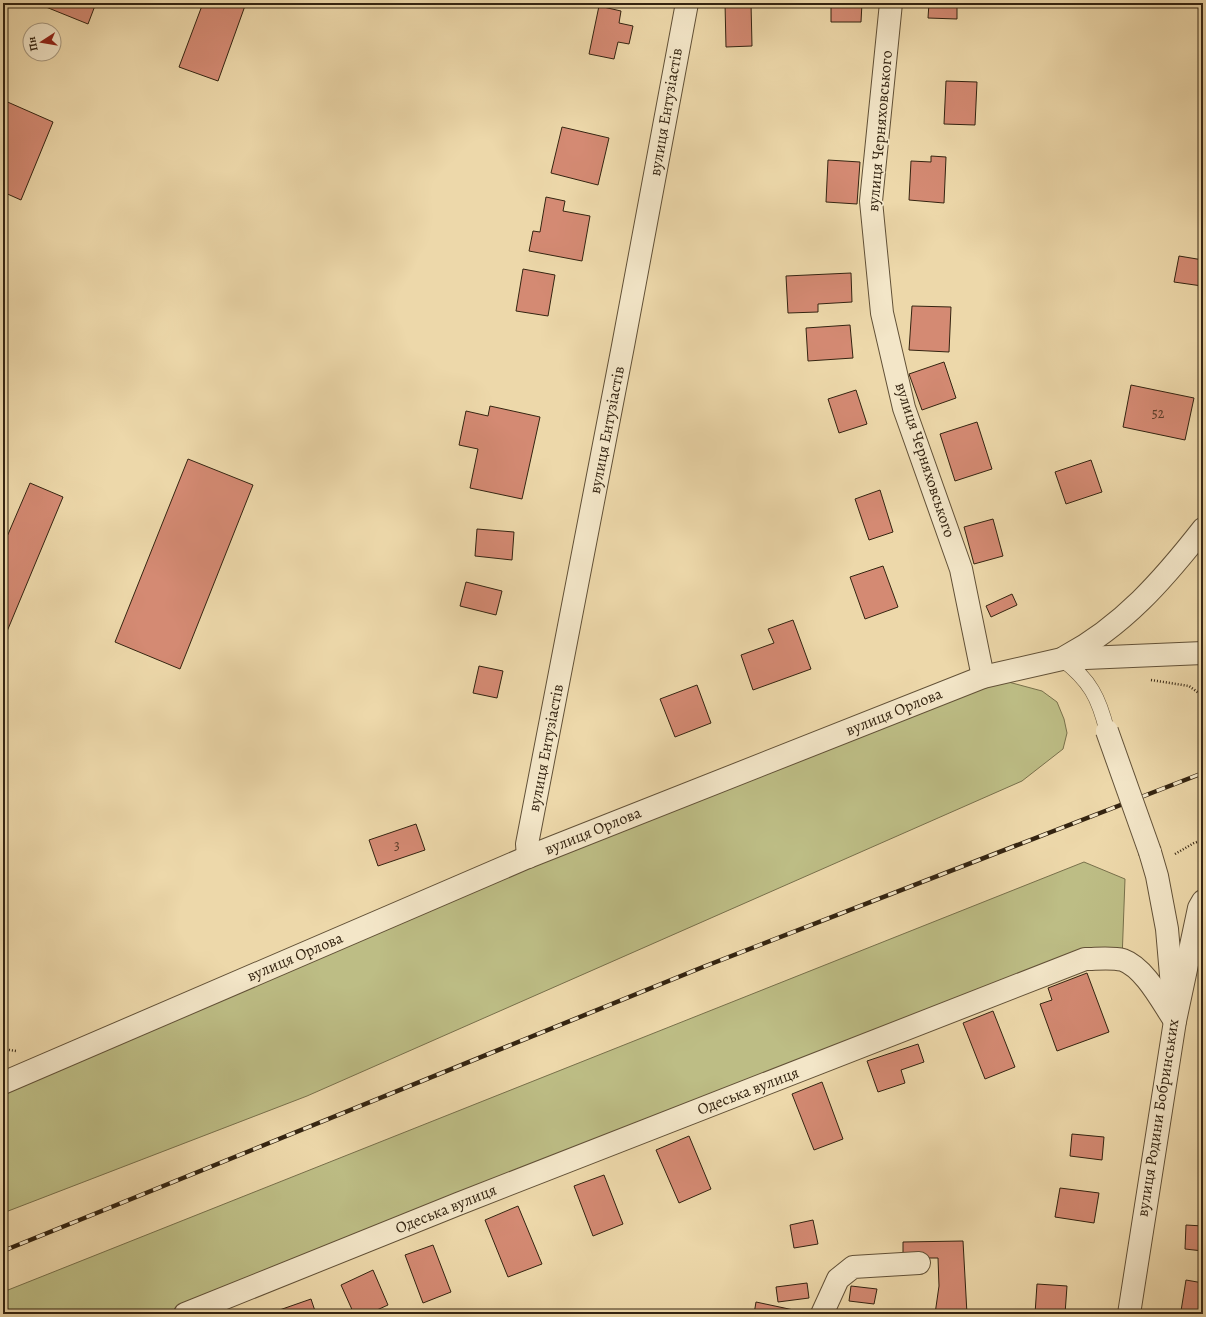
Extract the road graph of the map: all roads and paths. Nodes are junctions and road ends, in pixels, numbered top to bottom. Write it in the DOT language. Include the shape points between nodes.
graph roads {
  1 [pos="686,3"];
  2 [pos="891,3"];
  3 [pos="1203,529"];
  4 [pos="1203,653"];
  5 [pos="1062,659"];
  6 [pos="983,677"];
  7 [pos="1107,731"];
  8 [pos="528,857"];
  9 [pos="1203,901"];
  10 [pos="1175,1021"];
  11 [pos="3,1082"];
  12 [pos="919,1263"];
  13 [pos="184,1314"];
  14 [pos="822,1314"];
  15 [pos="1128,1314"];
  1 -- 8 [label="street, вулиця Ентузіастів" via="527,844"];
  2 -- 6 [label="street, вулиця Черняховського" via="871,201 882,313 904,408 961,569"];
  3 -- 5 [label="street" via="1165,577 1116,625"];
  4 -- 5 [label="street, вулиця Орлова"];
  5 -- 6 [label="street, вулиця Орлова"];
  5 -- 7 [label="lane" via="1078,671 1091,688 1101,706"];
  6 -- 8 [label="street, вулиця Орлова"];
  7 -- 10 [label="street, вулиця Родини Бобринських, bridge" via="1157,876 1167,929"];
  8 -- 11 [label="street, вулиця Орлова"];
  9 -- 10 [label="street" via="1199,908"];
  10 -- 13 [label="street, Одеська вулиця" via="1150,984 1134,967 1122,960 1085,959 450,1207"];
  10 -- 15 [label="street, вулиця Родини Бобринських"];
  12 -- 14 [label="street" via="853,1267 838,1279"];
}
